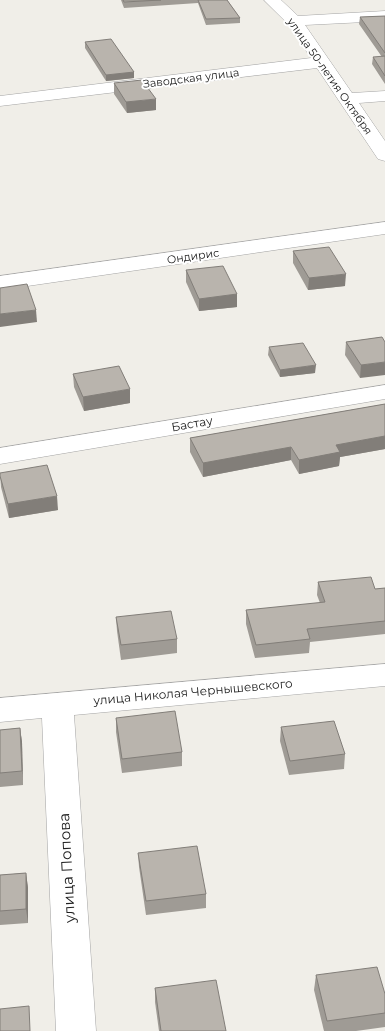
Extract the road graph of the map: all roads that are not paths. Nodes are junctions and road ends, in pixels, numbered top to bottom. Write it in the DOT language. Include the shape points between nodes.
graph roads {
  1 [pos="272,0"];
  2 [pos="385,16"];
  3 [pos="294,20"];
  4 [pos="322,62"];
  5 [pos="385,96"];
  6 [pos="348,98"];
  7 [pos="0,101"];
  8 [pos="385,155"];
  9 [pos="385,228"];
  10 [pos="0,283"];
  11 [pos="385,392"];
  12 [pos="0,456"];
  13 [pos="385,675"];
  14 [pos="57,705"];
  15 [pos="0,710"];
  16 [pos="76,1031"];
  1 -- 3 [label="street, улица 50-летия Октября"];
  2 -- 3 [label="street"];
  3 -- 4 [label="street, улица 50-летия Октября"];
  4 -- 6 [label="street, улица 50-летия Октября"];
  4 -- 7 [label="street, Заводская улица"];
  5 -- 6 [label="street"];
  6 -- 8 [label="street, улица 50-летия Октября"];
  9 -- 10 [label="street, Ондирис"];
  11 -- 12 [label="street, Бастау"];
  13 -- 14 [label="street, улица Николая Чернышевского"];
  14 -- 15 [label="street, улица Николая Чернышевского"];
  14 -- 16 [label="street, улица Попова"];
}
